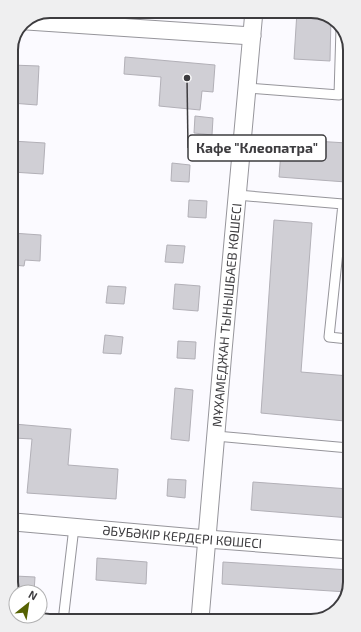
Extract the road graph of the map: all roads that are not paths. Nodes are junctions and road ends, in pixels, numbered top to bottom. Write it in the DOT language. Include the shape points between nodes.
graph roads {
  1 [pos="253,18"];
  2 [pos="35,22"];
  3 [pos="252,36"];
  4 [pos="341,40"];
  5 [pos="247,88"];
  6 [pos="343,93"];
  7 [pos="237,195"];
  8 [pos="343,204"];
  9 [pos="343,204"];
  10 [pos="343,338"];
  11 [pos="216,436"];
  12 [pos="343,447"];
  13 [pos="18,522"];
  14 [pos="74,527"];
  15 [pos="207,539"];
  16 [pos="343,549"];
  17 [pos="64,614"];
  18 [pos="200,614"];
  1 -- 3 [label="street, МҰХАМЕДЖАН ТЫНЫШБАЕВ КӨШЕСІ"];
  2 -- 3 [label="street"];
  3 -- 5 [label="street, МҰХАМЕДЖАН ТЫНЫШБАЕВ КӨШЕСІ"];
  4 -- 6 [label="lane"];
  5 -- 6 [label="lane"];
  5 -- 7 [label="street, МҰХАМЕДЖАН ТЫНЫШБАЕВ КӨШЕСІ"];
  7 -- 8 [label="lane"];
  7 -- 11 [label="street, МҰХАМЕДЖАН ТЫНЫШБАЕВ КӨШЕСІ"];
  9 -- 10 [label="lane" via="329,337"];
  11 -- 12 [label="lane"];
  11 -- 15 [label="street, МҰХАМЕДЖАН ТЫНЫШБАЕВ КӨШЕСІ"];
  13 -- 14 [label="street, ӘБУБӘКІР КЕРДЕРІ КӨШЕСІ"];
  14 -- 15 [label="street, ӘБУБӘКІР КЕРДЕРІ КӨШЕСІ"];
  14 -- 17 [label="lane"];
  15 -- 16 [label="street, ӘБУБӘКІР КЕРДЕРІ КӨШЕСІ"];
  15 -- 18 [label="street, МҰХАМЕДЖАН ТЫНЫШБАЕВ КӨШЕСІ"];
}
